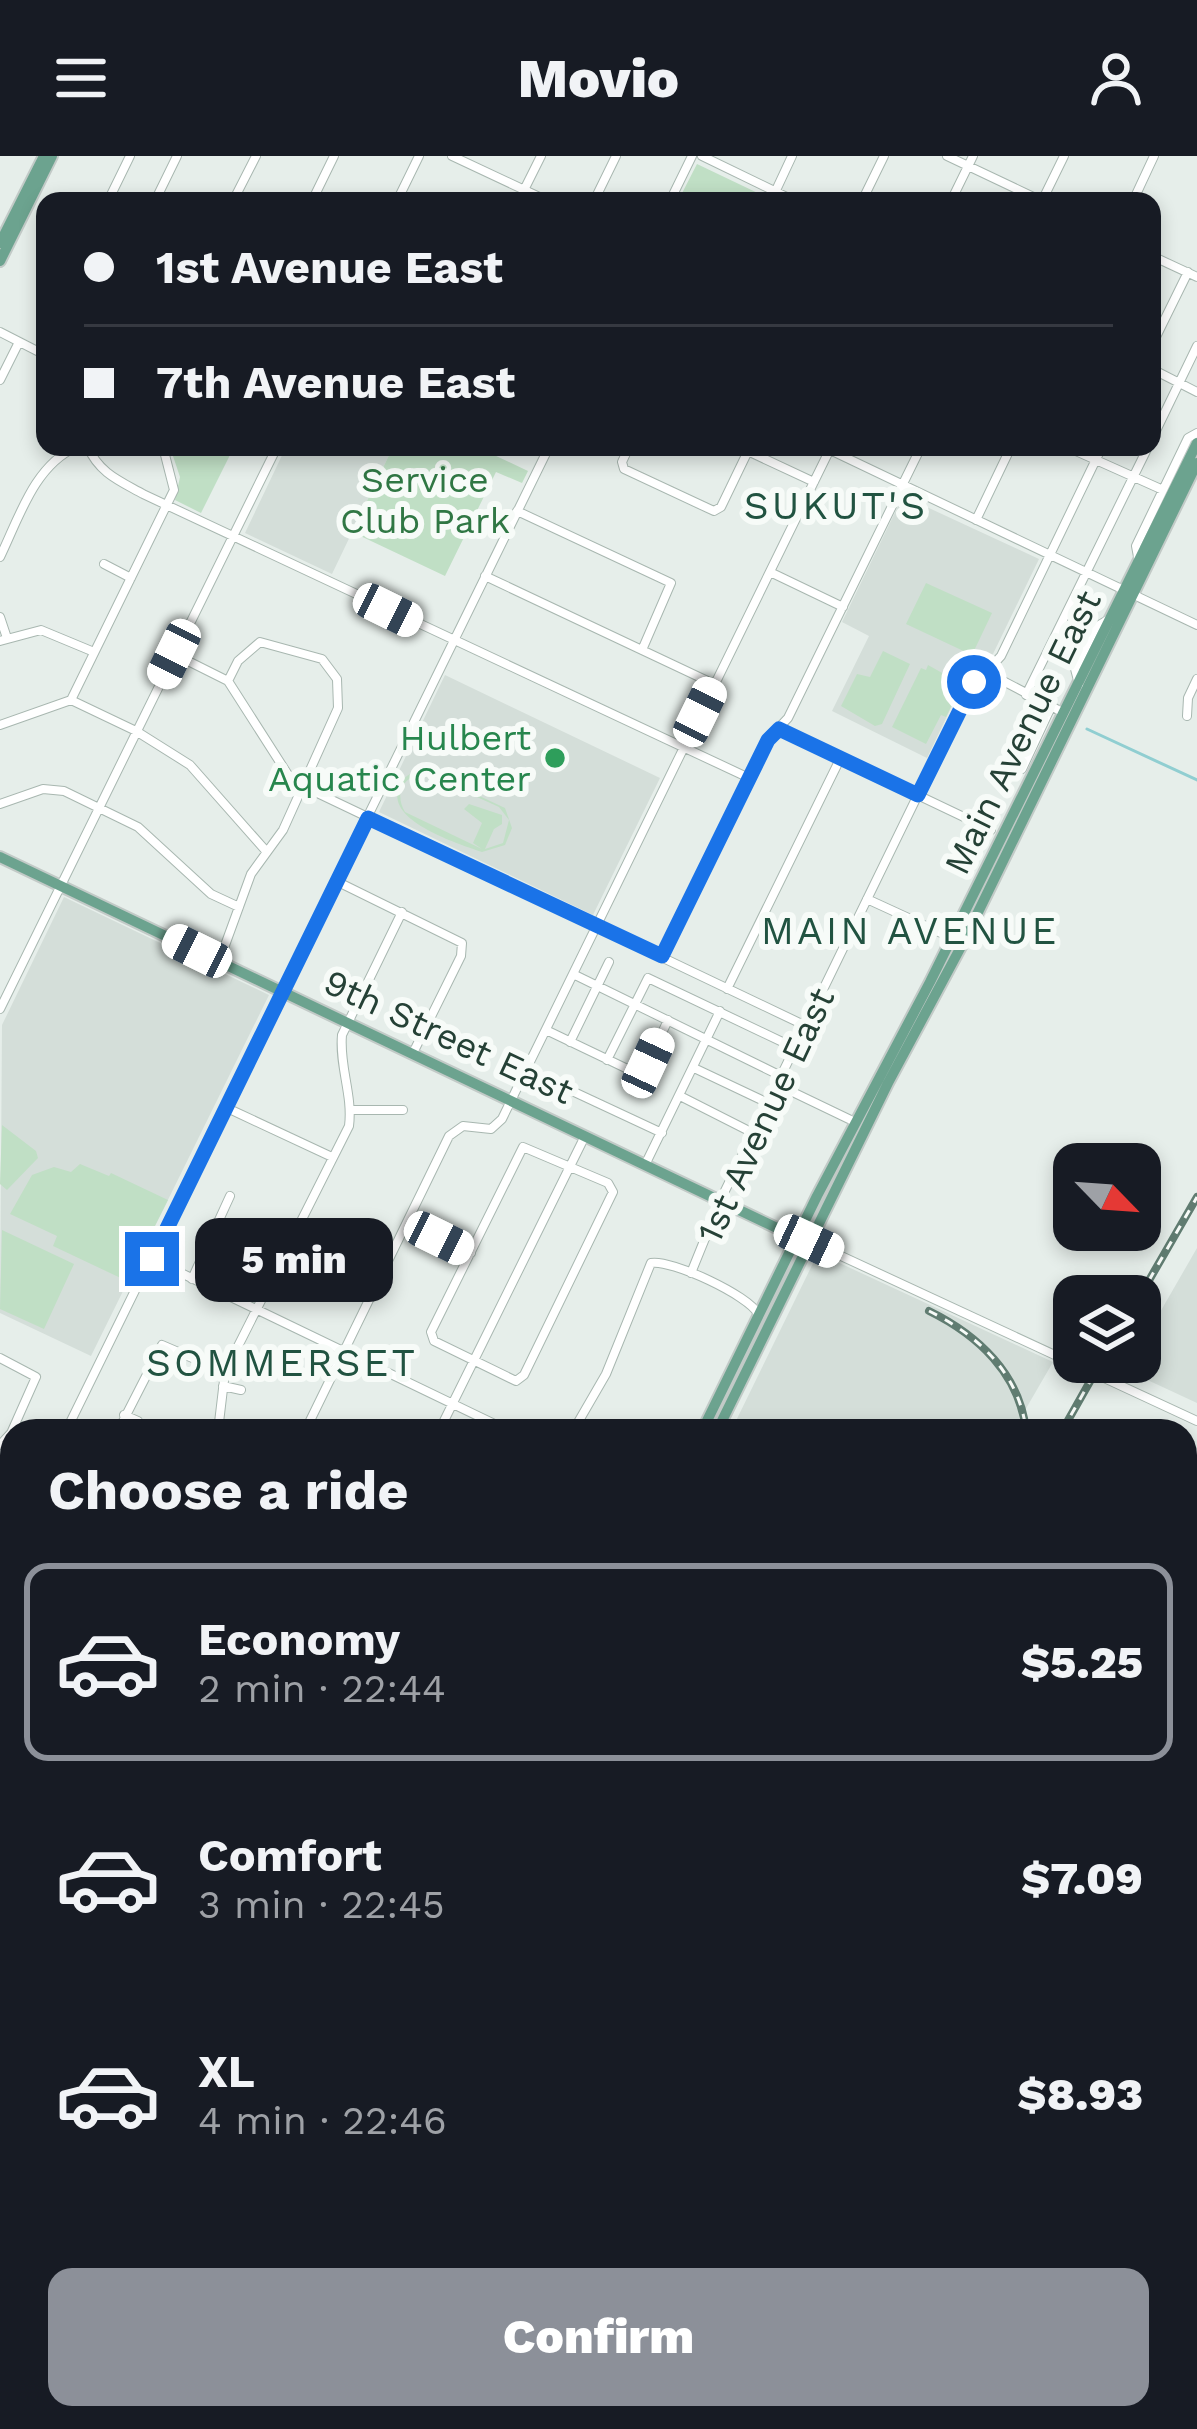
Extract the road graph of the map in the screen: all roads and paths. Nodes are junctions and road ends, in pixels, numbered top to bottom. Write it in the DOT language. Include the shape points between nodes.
graph roads {
  1 [pos="48,156"];
  2 [pos="130,156"];
  3 [pos="178,156"];
  4 [pos="256,156"];
  5 [pos="334,156"];
  6 [pos="419,156"];
  7 [pos="452,156"];
  8 [pos="541,156"];
  9 [pos="616,156"];
  10 [pos="692,156"];
  11 [pos="702,156"];
  12 [pos="792,156"];
  13 [pos="884,156"];
  14 [pos="946,156"];
  15 [pos="973,156"];
  16 [pos="1064,156"];
  17 [pos="1154,156"];
  18 [pos="465,159"];
  19 [pos="968,166"];
  20 [pos="524,190"];
  21 [pos="112,192"];
  22 [pos="160,192"];
  23 [pos="238,192"];
  24 [pos="316,192"];
  25 [pos="401,192"];
  26 [pos="528,192"];
  27 [pos="598,192"];
  28 [pos="674,192"];
  29 [pos="766,192"];
  30 [pos="775,192"];
  31 [pos="866,192"];
  32 [pos="955,192"];
  33 [pos="1023,192"];
  34 [pos="1046,192"];
  35 [pos="1136,192"];
  36 [pos="0,243"];
  37 [pos="1161,260"];
  38 [pos="0,261"];
  39 [pos="1192,275"];
  40 [pos="1161,329"];
  41 [pos="0,332"];
  42 [pos="19,342"];
  43 [pos="1197,346"];
  44 [pos="36,350"];
  45 [pos="1161,373"];
  46 [pos="0,380"];
  47 [pos="1179,382"];
  48 [pos="1197,392"];
  49 [pos="1161,420"];
  50 [pos="1197,433"];
  51 [pos="1197,443"];
  52 [pos="60,456"];
  53 [pos="92,456"];
  54 [pos="166,456"];
  55 [pos="272,456"];
  56 [pos="544,456"];
  57 [pos="625,456"];
  58 [pos="741,456"];
  59 [pos="759,456"];
  60 [pos="827,456"];
  61 [pos="847,456"];
  62 [pos="916,456"];
  63 [pos="1007,456"];
  64 [pos="1087,456"];
  65 [pos="1098,456"];
  66 [pos="1144,456"];
  67 [pos="1096,460"];
  68 [pos="1197,463"];
  69 [pos="1134,476"];
  70 [pos="814,482"];
  71 [pos="902,484"];
  72 [pos="1163,490"];
  73 [pos="167,505"];
  74 [pos="517,511"];
  75 [pos="976,520"];
  76 [pos="232,536"];
  77 [pos="1049,554"];
  78 [pos="0,557"];
  79 [pos="1139,562"];
  80 [pos="104,564"];
  81 [pos="770,572"];
  82 [pos="1086,572"];
  83 [pos="485,576"];
  84 [pos="131,578"];
  85 [pos="1129,592"];
  86 [pos="843,607"];
  87 [pos="0,617"];
  88 [pos="1197,625"];
  89 [pos="4,640"];
  90 [pos="453,641"];
  91 [pos="642,650"];
  92 [pos="94,652"];
  93 [pos="174,654"];
  94 [pos="986,672"];
  95 [pos="1197,679"];
  96 [pos="228,681"];
  97 [pos="714,684"];
  98 [pos="1026,695"];
  99 [pos="71,700"];
  100 [pos="1051,707"];
  101 [pos="1069,716"];
  102 [pos="1187,716"];
  103 [pos="0,725"];
  104 [pos="779,729"];
  105 [pos="136,731"];
  106 [pos="683,748"];
  107 [pos="841,757"];
  108 [pos="1022,769"];
  109 [pos="749,778"];
  110 [pos="304,787"];
  111 [pos="918,795"];
  112 [pos="8,804"];
  113 [pos="99,808"];
  114 [pos="368,818"];
  115 [pos="991,830"];
  116 [pos="266,851"];
  117 [pos="0,857"];
  118 [pos="336,881"];
  119 [pos="61,886"];
  120 [pos="867,898"];
  121 [pos="239,907"];
  122 [pos="402,912"];
  123 [pos="597,925"];
  124 [pos="952,938"];
  125 [pos="197,951"];
  126 [pos="662,956"];
  127 [pos="220,958"];
  128 [pos="609,962"];
  129 [pos="240,971"];
  130 [pos="573,974"];
  131 [pos="598,986"];
  132 [pos="727,989"];
  133 [pos="283,990"];
  134 [pos="936,996"];
  135 [pos="633,1004"];
  136 [pos="0,1009"];
  137 [pos="720,1011"];
  138 [pos="668,1020"];
  139 [pos="348,1022"];
  140 [pos="806,1026"];
  141 [pos="545,1030"];
  142 [pos="707,1039"];
  143 [pos="570,1042"];
  144 [pos="795,1048"];
  145 [pos="413,1053"];
  146 [pos="607,1060"];
  147 [pos="694,1068"];
  148 [pos="526,1070"];
  149 [pos="779,1081"];
  150 [pos="680,1096"];
  151 [pos="511,1101"];
  152 [pos="768,1103"];
  153 [pos="225,1107"];
  154 [pos="351,1110"];
  155 [pos="403,1110"];
  156 [pos="856,1122"];
  157 [pos="662,1132"];
  158 [pos="754,1133"];
  159 [pos="586,1134"];
  160 [pos="332,1158"];
  161 [pos="646,1163"];
  162 [pos="570,1166"];
  163 [pos="841,1177"];
  164 [pos="230,1196"];
  165 [pos="722,1199"];
  166 [pos="407,1222"];
  167 [pos="801,1238"];
  168 [pos="470,1253"];
  169 [pos="152,1259"];
  170 [pos="691,1273"];
  171 [pos="192,1279"];
  172 [pos="256,1311"];
  173 [pos="758,1317"];
  174 [pos="343,1354"];
  175 [pos="0,1358"];
  176 [pos="474,1360"];
  177 [pos="225,1372"];
  178 [pos="223,1386"];
  179 [pos="241,1390"];
  180 [pos="452,1405"];
  181 [pos="124,1415"];
  182 [pos="17,1419"];
  183 [pos="72,1419"];
  184 [pos="122,1419"];
  185 [pos="134,1419"];
  186 [pos="219,1419"];
  187 [pos="311,1419"];
  188 [pos="445,1419"];
  189 [pos="483,1419"];
  190 [pos="580,1419"];
  191 [pos="708,1419"];
  192 [pos="722,1419"];
  193 [pos="1193,1419"];
  1 -- 36 [label="main road"];
  1 -- 38 [label="main road"];
  2 -- 21 [label="street"];
  3 -- 22 [label="street"];
  4 -- 23 [label="street"];
  5 -- 24 [label="street"];
  6 -- 25 [label="street"];
  7 -- 18 [label="street"];
  8 -- 20 [label="street"];
  9 -- 27 [label="street"];
  10 -- 28 [label="street"];
  11 -- 29 [label="street"];
  12 -- 30 [label="street"];
  13 -- 31 [label="street"];
  14 -- 19 [label="street"];
  15 -- 19 [label="street"];
  16 -- 34 [label="street"];
  17 -- 35 [label="street"];
  18 -- 20 [label="street"];
  19 -- 32 [label="street"];
  19 -- 33 [label="street"];
  20 -- 26 [label="street"];
  37 -- 39 [label="street"];
  39 -- 40 [label="street"];
  41 -- 42 [label="street"];
  42 -- 44 [label="street"];
  42 -- 46 [label="street"];
  43 -- 47 [label="street"];
  45 -- 47 [label="street"];
  47 -- 48 [label="street"];
  47 -- 49 [label="street"];
  50 -- 72 [label="street"];
  51 -- 79 [label="main road, Main Avenue East"];
  52 -- 78 [label="street" via="42,474"];
  53 -- 73 [label="street" via="105,473"];
  54 -- 73 [label="street" via="174,490"];
  55 -- 76 [label="street"];
  56 -- 74 [label="street"];
  57 -- 58 [label="street" via="621,467 629,472 719,511"];
  59 -- 70 [label="street"];
  60 -- 70 [label="street"];
  61 -- 71 [label="street"];
  62 -- 71 [label="street"];
  63 -- 75 [label="street"];
  64 -- 67 [label="street"];
  65 -- 67 [label="street, 1st Avenue East"];
  66 -- 69 [label="street"];
  67 -- 69 [label="street"];
  67 -- 77 [label="street, 1st Avenue East"];
  68 -- 85 [label="main road, Main Avenue East"];
  69 -- 72 [label="street"];
  69 -- 82 [label="street"];
  70 -- 81 [label="street"];
  71 -- 75 [label="street"];
  71 -- 86 [label="street"];
  72 -- 79 [label="street" via="1136,546"];
  73 -- 76 [label="street"];
  73 -- 84 [label="street"];
  74 -- 83 [label="street"];
  74 -- 91 [label="street" via="670,583"];
  75 -- 77 [label="street"];
  76 -- 90 [label="street"];
  76 -- 93 [label="street"];
  77 -- 82 [label="street"];
  77 -- 94 [label="street, 1st Avenue East"];
  79 -- 85 [label="main road, Main Avenue East"];
  80 -- 84 [label="street"];
  81 -- 86 [label="street"];
  81 -- 97 [label="street"];
  82 -- 85 [label="street"];
  82 -- 98 [label="street"];
  83 -- 90 [label="street"];
  83 -- 91 [label="street"];
  84 -- 92 [label="street"];
  85 -- 88 [label="street"];
  85 -- 101 [label="main road, Main Avenue East"];
  85 -- 101 [label="main road, Main Avenue East"];
  86 -- 104 [label="street"];
  87 -- 89 [label="street"];
  89 -- 92 [label="street" via="41,630"];
  90 -- 106 [label="street"];
  90 -- 114 [label="street"];
  91 -- 97 [label="street"];
  92 -- 99 [label="street"];
  93 -- 96 [label="street"];
  93 -- 105 [label="street"];
  94 -- 98 [label="street"];
  94 -- 111 [label="street, 1st Avenue East" via="968,692"];
  95 -- 102 [label="street"];
  96 -- 110 [label="street" via="286,775"];
  96 -- 110 [label="street" via="260,642 322,659 335,674 338,708"];
  97 -- 106 [label="street"];
  98 -- 100 [label="street"];
  99 -- 103 [label="street"];
  99 -- 105 [label="street"];
  100 -- 101 [label="street"];
  100 -- 108 [label="street"];
  101 -- 124 [label="main road, Main Avenue East"];
  101 -- 134 [label="main road, Main Avenue East"];
  104 -- 107 [label="street"];
  104 -- 109 [label="street"];
  105 -- 113 [label="street"];
  105 -- 116 [label="street" via="190,765"];
  106 -- 109 [label="street"];
  106 -- 123 [label="street"];
  107 -- 111 [label="street"];
  107 -- 132 [label="street"];
  109 -- 126 [label="street"];
  110 -- 114 [label="street"];
  110 -- 116 [label="street"];
  111 -- 115 [label="street"];
  111 -- 120 [label="street, 1st Avenue East"];
  112 -- 113 [label="street" via="50,788"];
  113 -- 119 [label="street"];
  113 -- 121 [label="street" via="138,827 211,893"];
  114 -- 118 [label="street"];
  114 -- 123 [label="street"];
  116 -- 121 [label="street"];
  117 -- 119 [label="main road, 9th Street East"];
  118 -- 122 [label="street"];
  118 -- 133 [label="street"];
  119 -- 125 [label="main road, 9th Street East"];
  119 -- 136 [label="street"];
  120 -- 124 [label="street"];
  120 -- 140 [label="street, 1st Avenue East"];
  121 -- 127 [label="street"];
  122 -- 139 [label="street"];
  122 -- 145 [label="street" via="463,943"];
  123 -- 126 [label="street"];
  123 -- 130 [label="street"];
  124 -- 134 [label="main road"];
  124 -- 156 [label="main road, Main Avenue East"];
  125 -- 127 [label="main road, 9th Street East"];
  125 -- 129 [label="main road, 9th Street East"];
  126 -- 132 [label="street"];
  127 -- 129 [label="main road, 9th Street East"];
  128 -- 131 [label="street"];
  129 -- 133 [label="main road, 9th Street East"];
  130 -- 131 [label="street"];
  130 -- 141 [label="street"];
  131 -- 135 [label="street"];
  131 -- 143 [label="street"];
  132 -- 140 [label="street"];
  133 -- 139 [label="main road, 9th Street East"];
  133 -- 153 [label="street"];
  134 -- 163 [label="main road, Main Avenue East"];
  135 -- 137 [label="street" via="645,980 659,981"];
  135 -- 138 [label="street"];
  135 -- 146 [label="street"];
  137 -- 142 [label="street"];
  137 -- 144 [label="street"];
  138 -- 142 [label="street"];
  138 -- 146 [label="street" via="639,1074"];
  139 -- 145 [label="main road, 9th Street East"];
  139 -- 154 [label="street" via="340,1050"];
  140 -- 144 [label="street, 1st Avenue East"];
  141 -- 143 [label="street"];
  141 -- 148 [label="street"];
  142 -- 147 [label="street"];
  142 -- 149 [label="street"];
  143 -- 146 [label="street"];
  144 -- 149 [label="street, 1st Avenue East"];
  145 -- 151 [label="main road, 9th Street East"];
  147 -- 150 [label="street"];
  147 -- 152 [label="street"];
  148 -- 151 [label="street"];
  148 -- 157 [label="street"];
  149 -- 152 [label="street, 1st Avenue East"];
  149 -- 156 [label="street"];
  150 -- 157 [label="street"];
  150 -- 158 [label="street"];
  151 -- 159 [label="main road, 9th Street East"];
  151 -- 166 [label="street" via="497,1126 454,1130"];
  152 -- 158 [label="street, 1st Avenue East"];
  153 -- 160 [label="street"];
  153 -- 169 [label="street"];
  154 -- 155 [label="street"];
  154 -- 160 [label="street"];
  156 -- 163 [label="main road"];
  156 -- 167 [label="main road, Main Avenue East"];
  157 -- 161 [label="street"];
  158 -- 165 [label="street, 1st Avenue East"];
  159 -- 161 [label="main road, 9th Street East"];
  159 -- 162 [label="street"];
  160 -- 172 [label="street"];
  161 -- 165 [label="main road, 9th Street East"];
  162 -- 168 [label="street" via="527,1147"];
  162 -- 176 [label="street"];
  162 -- 176 [label="street" via="608,1184 609,1203 520,1380"];
  163 -- 167 [label="main road, Main Avenue East"];
  164 -- 171 [label="street"];
  165 -- 167 [label="main road, 9th Street East"];
  165 -- 170 [label="street, 1st Avenue East"];
  166 -- 168 [label="street"];
  166 -- 174 [label="street"];
  167 -- 173 [label="main road, Main Avenue East"];
  167 -- 192 [label="main road, Main Avenue East"];
  167 -- 193 [label="street"];
  168 -- 176 [label="street" via="433,1327 434,1341"];
  169 -- 171 [label="street"];
  169 -- 183 [label="street"];
  170 -- 173 [label="street" via="753,1304"];
  170 -- 190 [label="street" via="656,1261 642,1278"];
  171 -- 172 [label="street"];
  172 -- 174 [label="street"];
  172 -- 177 [label="street"];
  173 -- 191 [label="main road, Main Avenue East"];
  174 -- 180 [label="street"];
  174 -- 187 [label="street"];
  175 -- 182 [label="street" via="36,1377"];
  176 -- 180 [label="street"];
  177 -- 178 [label="street"];
  177 -- 181 [label="street" via="162,1345"];
  178 -- 179 [label="street"];
  178 -- 186 [label="street"];
  180 -- 188 [label="street"];
  180 -- 189 [label="street"];
  181 -- 184 [label="street"];
  181 -- 185 [label="street"];
}
